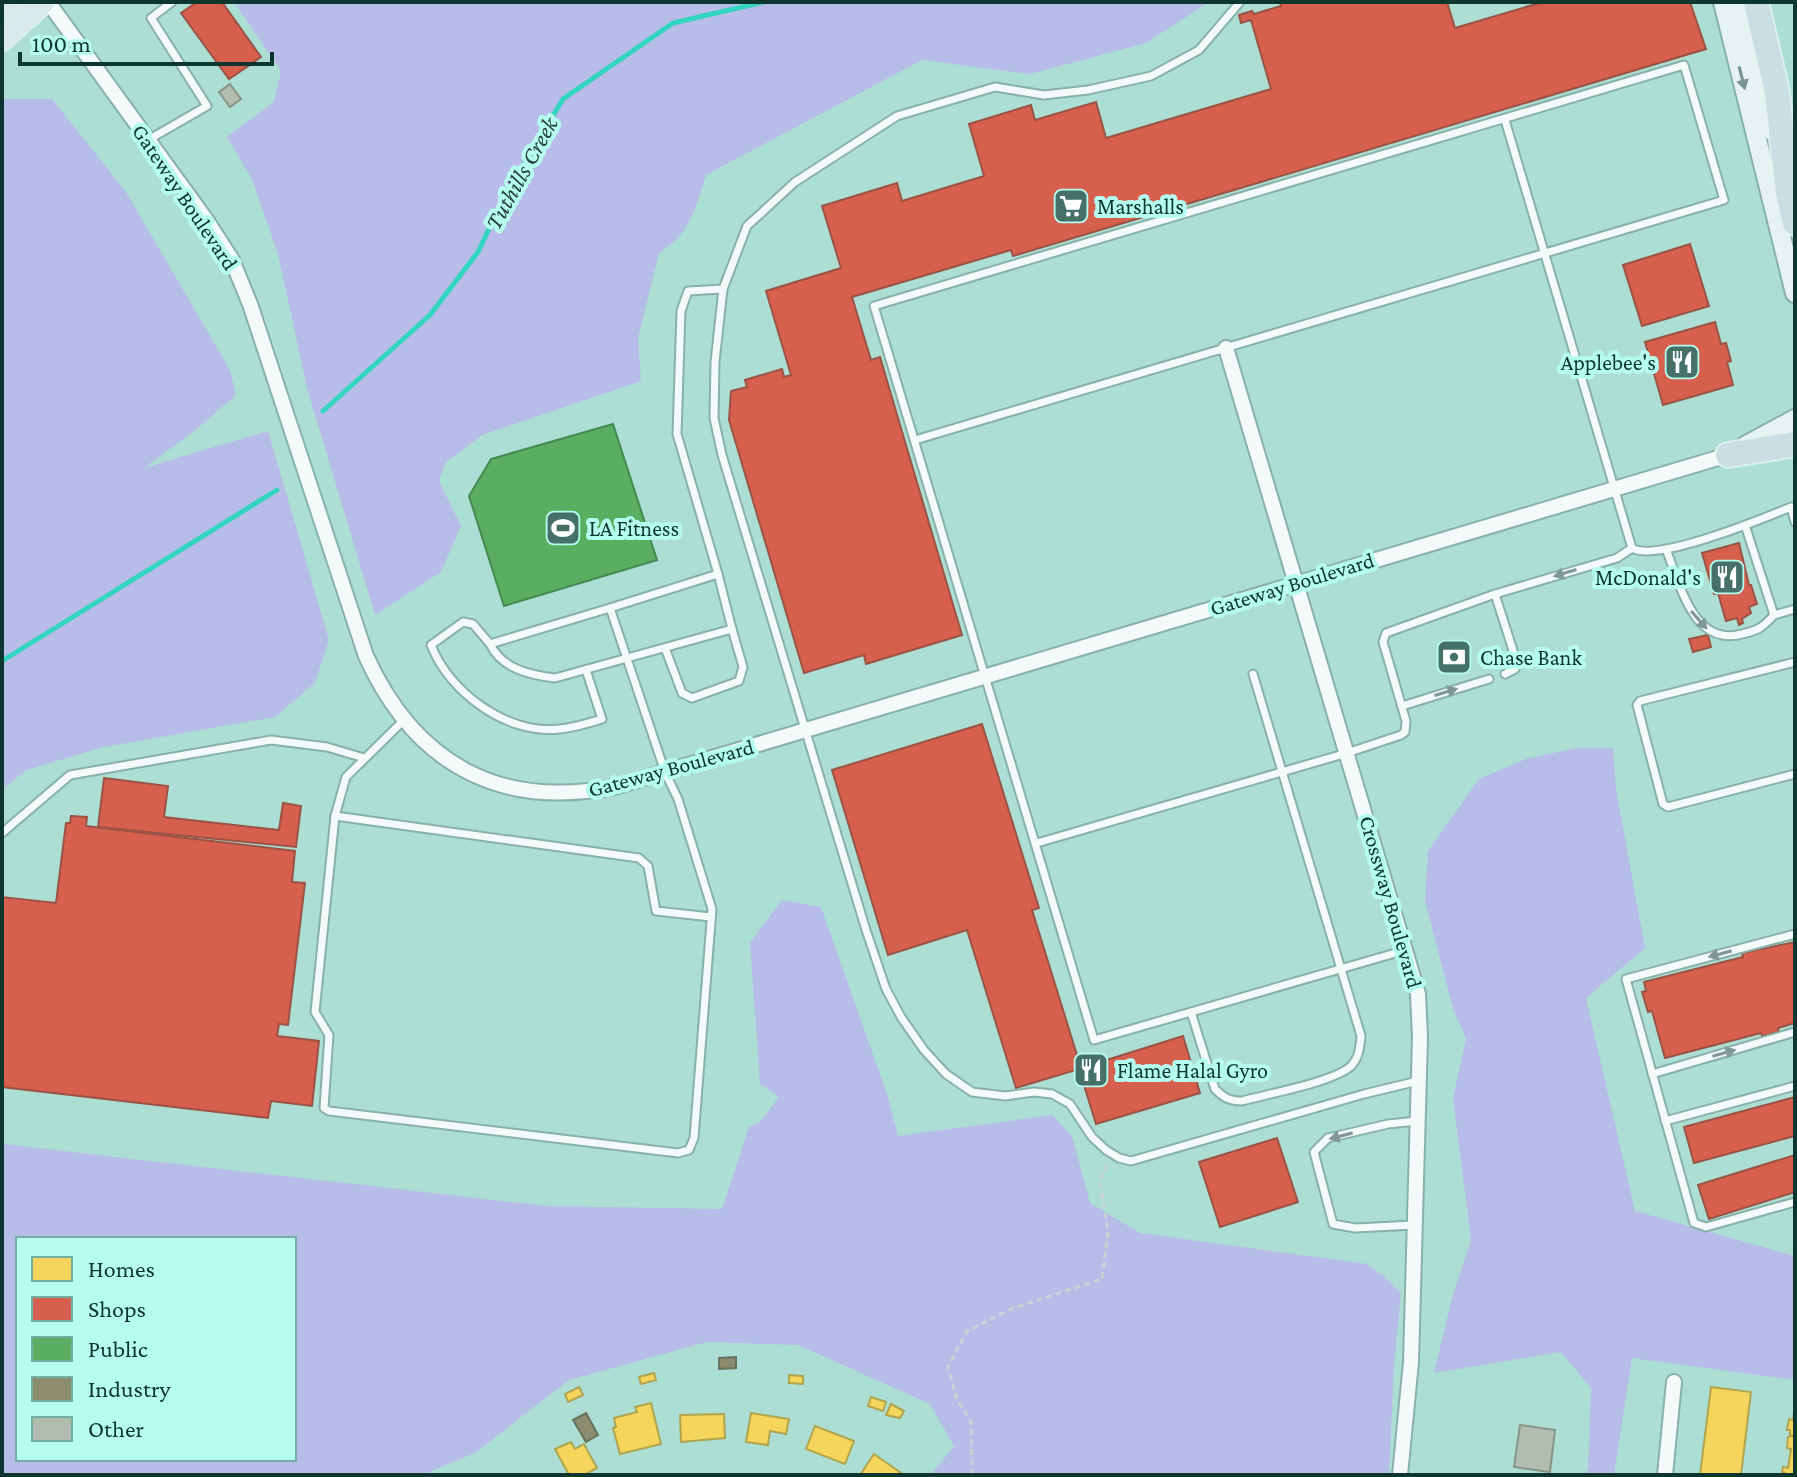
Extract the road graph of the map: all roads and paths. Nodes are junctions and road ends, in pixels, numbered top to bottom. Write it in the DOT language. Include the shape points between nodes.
graph roads {
  1 [pos="9,2"];
  2 [pos="46,2"];
  3 [pos="172,2"];
  4 [pos="1240,2"];
  5 [pos="1723,2"];
  6 [pos="1741,2"];
  7 [pos="1756,2"];
  8 [pos="2,5"];
  9 [pos="2,39"];
  10 [pos="1505,120"];
  11 [pos="148,140"];
  12 [pos="1788,193"];
  13 [pos="1795,223"];
  14 [pos="1544,253"];
  15 [pos="723,289"];
  16 [pos="1795,293"];
  17 [pos="1226,348"];
  18 [pos="1795,419"];
  19 [pos="915,440"];
  20 [pos="1795,444"];
  21 [pos="1728,455"];
  22 [pos="1613,489"];
  23 [pos="1795,522"];
  24 [pos="1745,525"];
  25 [pos="1632,548"];
  26 [pos="1666,549"];
  27 [pos="718,574"];
  28 [pos="1294,584"];
  29 [pos="1495,594"];
  30 [pos="610,608"];
  31 [pos="1795,609"];
  32 [pos="1774,615"];
  33 [pos="732,629"];
  34 [pos="490,644"];
  35 [pos="665,648"];
  36 [pos="627,659"];
  37 [pos="1795,662"];
  38 [pos="586,670"];
  39 [pos="1253,674"];
  40 [pos="1505,674"];
  41 [pos="986,676"];
  42 [pos="1489,679"];
  43 [pos="1402,706"];
  44 [pos="403,721"];
  45 [pos="804,731"];
  46 [pos="1347,753"];
  47 [pos="364,758"];
  48 [pos="1281,771"];
  49 [pos="665,772"];
  50 [pos="1795,774"];
  51 [pos="335,816"];
  52 [pos="2,833"];
  53 [pos="1037,843"];
  54 [pos="711,917"];
  55 [pos="1795,934"];
  56 [pos="1406,950"];
  57 [pos="1340,969"];
  58 [pos="1191,1012"];
  59 [pos="1795,1032"];
  60 [pos="1652,1074"];
  61 [pos="1418,1081"];
  62 [pos="1795,1086"];
  63 [pos="1417,1121"];
  64 [pos="1665,1121"];
  65 [pos="1111,1154"];
  66 [pos="1795,1202"];
  67 [pos="1414,1225"];
  68 [pos="1674,1382"];
  69 [pos="972,1475"];
  70 [pos="1400,1475"];
  71 [pos="1665,1475"];
  1 -- 8 [label="main road"];
  2 -- 9 [label="main road"];
  2 -- 11 [label="street, Gateway Boulevard"];
  3 -- 11 [label="lane" via="151,18 207,106"];
  4 -- 15 [label="lane" via="1199,50 1151,76 1044,95 995,87 897,116 795,182 747,226"];
  5 -- 16 [label="main road, one-way"];
  6 -- 12 [label="main road"];
  7 -- 12 [label="highway" via="1777,92"];
  10 -- 14 [label="lane"];
  10 -- 14 [label="lane" via="1684,65 1724,200"];
  10 -- 19 [label="lane" via="874,306"];
  11 -- 44 [label="street, Gateway Boulevard" via="220,241 240,280 366,656"];
  12 -- 13 [label="highway"];
  14 -- 17 [label="lane"];
  14 -- 22 [label="lane"];
  15 -- 27 [label="lane" via="688,291 681,311 677,434"];
  15 -- 45 [label="lane" via="714,418"];
  17 -- 19 [label="lane"];
  17 -- 28 [label="street, Crossway Boulevard"];
  18 -- 21 [label="main road"];
  19 -- 41 [label="lane"];
  20 -- 21 [label="highway"];
  21 -- 22 [label="street, Gateway Boulevard"];
  22 -- 25 [label="lane"];
  22 -- 28 [label="street, Gateway Boulevard"];
  23 -- 24 [label="lane" via="1791,507"];
  24 -- 26 [label="lane"];
  24 -- 32 [label="lane"];
  25 -- 26 [label="lane" via="1645,553"];
  25 -- 29 [label="lane, one-way" via="1617,558"];
  26 -- 32 [label="lane, one-way" via="1690,611 1709,632 1730,638 1746,634 1761,629"];
  27 -- 30 [label="lane"];
  27 -- 33 [label="lane"];
  28 -- 41 [label="street, Gateway Boulevard"];
  28 -- 46 [label="street, Crossway Boulevard"];
  29 -- 40 [label="lane" via="1517,663"];
  29 -- 43 [label="lane" via="1386,633 1383,642"];
  30 -- 34 [label="lane"];
  30 -- 36 [label="lane"];
  31 -- 32 [label="lane"];
  33 -- 35 [label="lane"];
  33 -- 35 [label="lane" via="743,667 739,681 692,698 682,693"];
  34 -- 38 [label="lane" via="495,655 535,676 555,678"];
  34 -- 38 [label="lane" via="473,624 463,622 431,645 455,685 473,702 534,728 557,730 602,719"];
  35 -- 36 [label="lane"];
  36 -- 38 [label="lane"];
  36 -- 49 [label="lane"];
  37 -- 50 [label="lane" via="1637,705 1668,807"];
  39 -- 48 [label="lane"];
  41 -- 45 [label="street, Gateway Boulevard"];
  41 -- 53 [label="lane"];
  43 -- 42 [label="lane, one-way"];
  43 -- 46 [label="lane" via="1405,732"];
  44 -- 47 [label="lane"];
  44 -- 49 [label="street, Gateway Boulevard" via="450,762 490,781 534,792 598,790"];
  45 -- 49 [label="street, Gateway Boulevard"];
  45 -- 65 [label="lane" via="886,989 924,1050 972,1092 1052,1094 1070,1104"];
  46 -- 48 [label="lane"];
  46 -- 56 [label="street, Crossway Boulevard"];
  47 -- 51 [label="lane" via="346,777"];
  47 -- 52 [label="lane" via="271,740 70,775"];
  48 -- 53 [label="lane"];
  48 -- 57 [label="lane"];
  49 -- 54 [label="lane" via="678,799"];
  51 -- 54 [label="lane" via="639,858 648,866 656,911"];
  51 -- 54 [label="lane" via="315,1012 329,1035 323,1105 329,1111 678,1153 689,1150"];
  53 -- 58 [label="lane" via="1094,1040"];
  55 -- 60 [label="lane, one-way" via="1626,979"];
  56 -- 57 [label="lane"];
  56 -- 61 [label="street, Crossway Boulevard" via="1419,1006"];
  57 -- 58 [label="lane"];
  57 -- 58 [label="lane" via="1361,1036 1351,1066 1332,1077 1242,1101 1223,1097 1211,1079"];
  60 -- 59 [label="lane, one-way"];
  60 -- 64 [label="lane"];
  61 -- 63 [label="street, Crossway Boulevard"];
  61 -- 65 [label="lane" via="1131,1161"];
  62 -- 64 [label="lane"];
  63 -- 67 [label="street, Crossway Boulevard"];
  63 -- 67 [label="lane, one-way" via="1328,1138 1314,1152 1333,1224"];
  64 -- 66 [label="lane" via="1697,1226"];
  65 -- 69 [label="path" via="1100,1181 1108,1232 1102,1279 1011,1309 967,1331 948,1367 957,1399 971,1422"];
  67 -- 70 [label="street, Crossway Boulevard" via="1411,1362"];
  68 -- 71 [label="street"];
}
